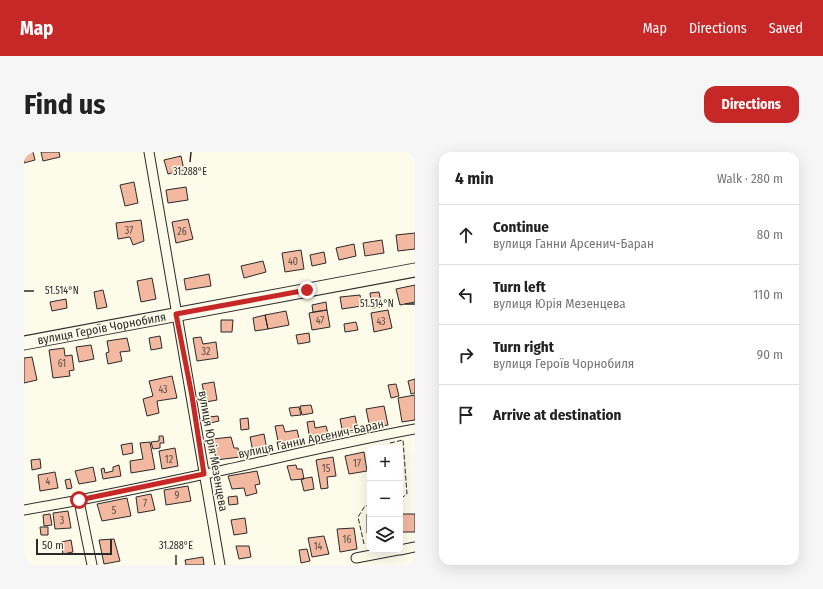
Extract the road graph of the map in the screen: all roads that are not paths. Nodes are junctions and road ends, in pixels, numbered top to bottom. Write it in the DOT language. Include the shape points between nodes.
graph roads {
  1 [pos="149,152"];
  2 [pos="415,270"];
  3 [pos="176,314"];
  4 [pos="24,343"];
  5 [pos="415,429"];
  6 [pos="204,474"];
  7 [pos="79,500"];
  8 [pos="24,510"];
  9 [pos="415,547"];
  10 [pos="403,549"];
  11 [pos="383,553"];
  12 [pos="356,558"];
  13 [pos="92,565"];
  14 [pos="220,565"];
  1 -- 3 [label="street, вулиця Юрія Мезенцева"];
  2 -- 3 [label="main road, вулиця Героїв Чорнобиля"];
  3 -- 4 [label="main road, вулиця Героїв Чорнобиля"];
  3 -- 6 [label="street, вулиця Юрія Мезенцева"];
  5 -- 6 [label="street, вулиця Ганни Арсенич-Баран"];
  6 -- 7 [label="street, вулиця Ганни Арсенич-Баран"];
  6 -- 14 [label="street, вулиця Юрія Мезенцева"];
  7 -- 8 [label="street, вулиця Ганни Арсенич-Баран"];
  7 -- 13 [label="street"];
  9 -- 10 [label="street"];
  11 -- 12 [label="street"];
}
